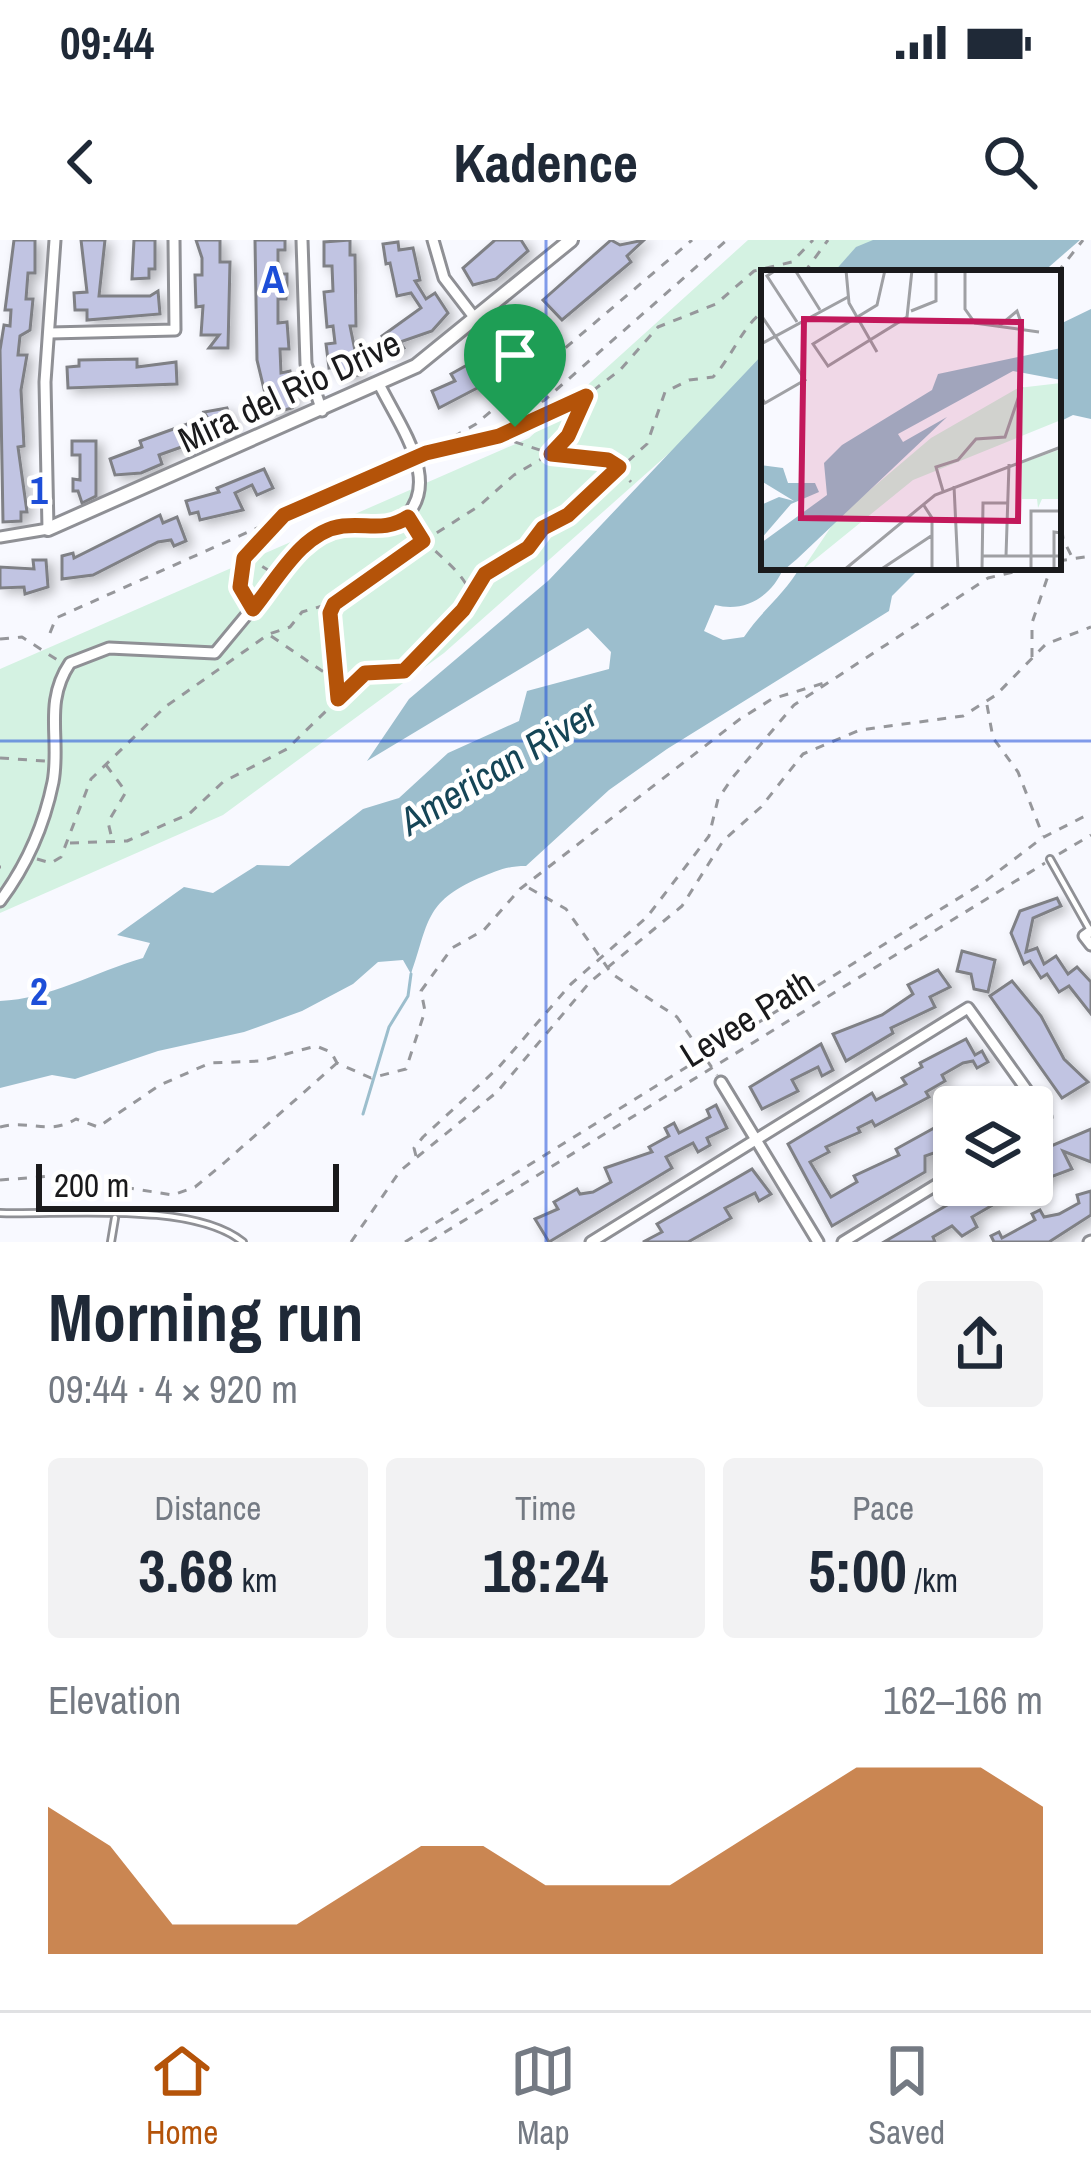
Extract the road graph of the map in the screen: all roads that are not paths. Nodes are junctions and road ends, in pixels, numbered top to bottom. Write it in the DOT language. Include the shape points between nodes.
graph roads {
  1 [pos="56,240"];
  2 [pos="174,240"];
  3 [pos="302,240"];
  4 [pos="433,240"];
  5 [pos="571,240"];
  6 [pos="477,321"];
  7 [pos="50,333"];
  8 [pos="379,384"];
  9 [pos="322,410"];
  10 [pos="48,529"];
  11 [pos="0,537"];
  12 [pos="1050,860"];
  13 [pos="0,901"];
  14 [pos="1091,932"];
  15 [pos="1091,945"];
  16 [pos="721,1082"];
  17 [pos="1024,1086"];
  18 [pos="756,1139"];
  19 [pos="933,1187"];
  20 [pos="0,1213"];
  21 [pos="116,1216"];
  22 [pos="111,1242"];
  23 [pos="243,1242"];
  24 [pos="591,1242"];
  25 [pos="818,1242"];
  26 [pos="843,1242"];
  1 -- 7 [label="street"];
  2 -- 7 [label="street" via="175,329"];
  3 -- 9 [label="street" via="306,364"];
  4 -- 6 [label="street" via="444,278"];
  5 -- 6 [label="street, Mira del Rio Drive"];
  6 -- 8 [label="street, Mira del Rio Drive" via="434,356"];
  7 -- 10 [label="street"];
  8 -- 9 [label="street, Mira del Rio Drive"];
  8 -- 13 [label="street" via="422,494 408,517 320,533 214,653 109,648 68,666 52,701 54,778 29,857"];
  9 -- 10 [label="street, Mira del Rio Drive"];
  10 -- 11 [label="street, Mira del Rio Drive"];
  12 -- 14 [label="lane"];
  14 -- 15 [label="street" via="1084,936"];
  16 -- 18 [label="street"];
  17 -- 18 [label="street" via="968,1008"];
  18 -- 24 [label="street"];
  18 -- 25 [label="street"];
  19 -- 26 [label="street"];
  20 -- 21 [label="lane"];
  21 -- 22 [label="lane"];
  21 -- 23 [label="lane" via="209,1223"];
}
